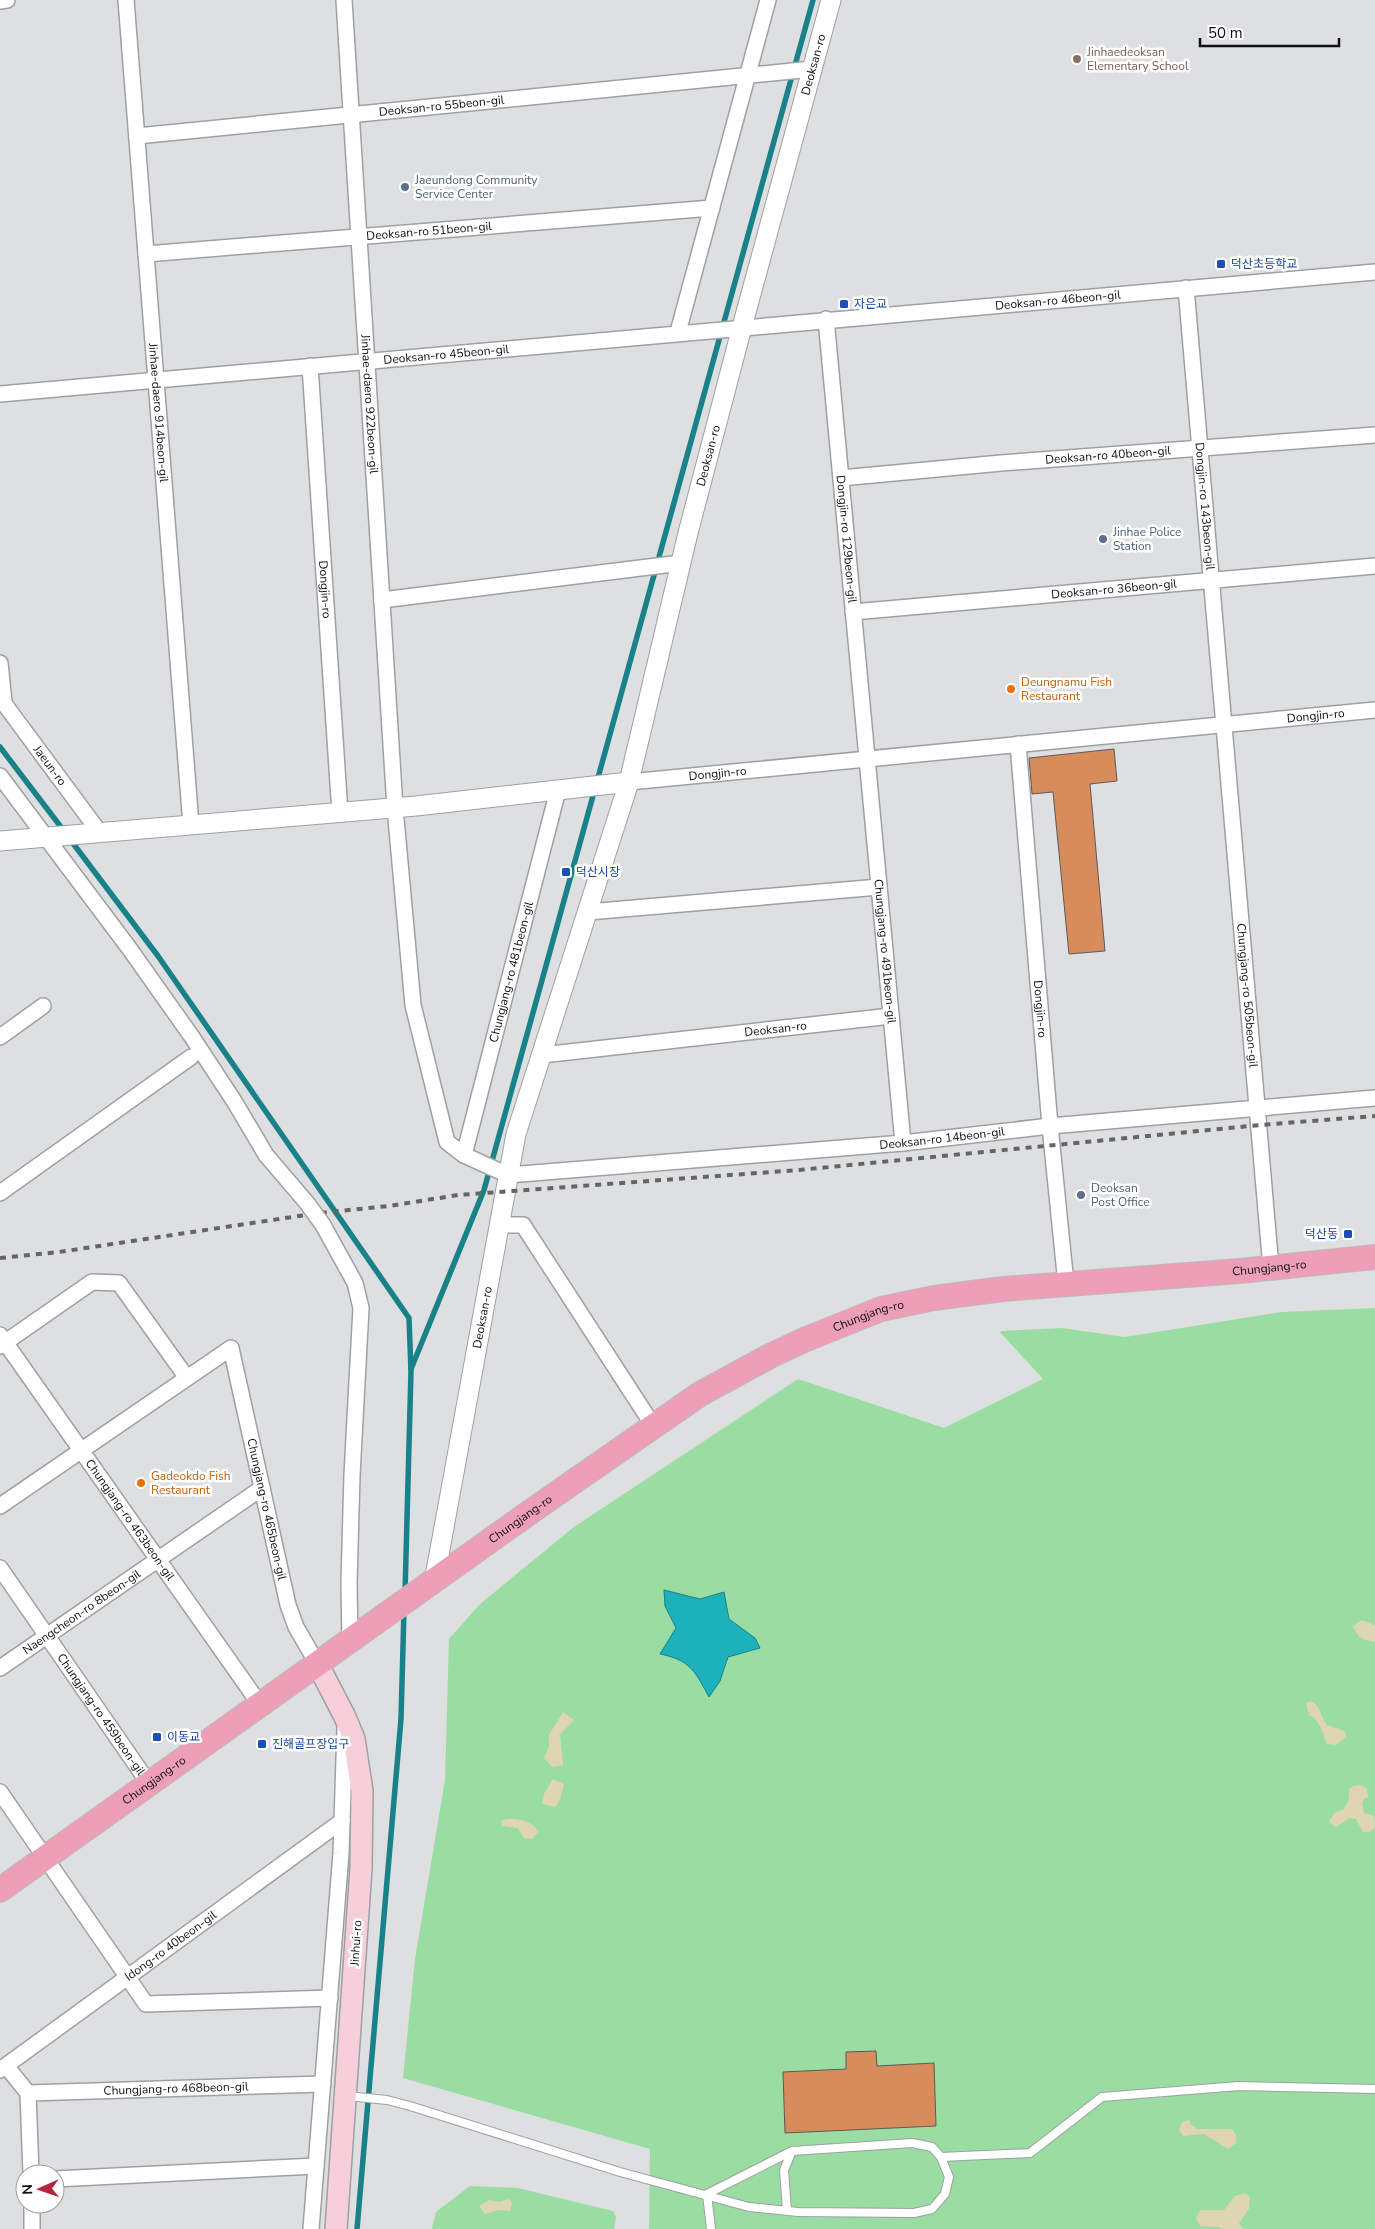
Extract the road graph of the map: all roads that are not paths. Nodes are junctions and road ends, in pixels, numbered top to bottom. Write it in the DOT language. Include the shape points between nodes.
graph roads {
  1 [pos="8,0"];
  2 [pos="126,0"];
  3 [pos="344,0"];
  4 [pos="768,0"];
  5 [pos="831,0"];
  6 [pos="0,1"];
  7 [pos="812,69"];
  8 [pos="748,76"];
  9 [pos="351,115"];
  10 [pos="137,136"];
  11 [pos="712,208"];
  12 [pos="359,237"];
  13 [pos="146,254"];
  14 [pos="1375,272"];
  15 [pos="1186,288"];
  16 [pos="826,319"];
  17 [pos="742,326"];
  18 [pos="678,332"];
  19 [pos="367,360"];
  20 [pos="310,366"];
  21 [pos="156,380"];
  22 [pos="0,394"];
  23 [pos="1375,435"];
  24 [pos="1200,448"];
  25 [pos="841,478"];
  26 [pos="681,563"];
  27 [pos="1375,566"];
  28 [pos="1212,581"];
  29 [pos="382,600"];
  30 [pos="853,612"];
  31 [pos="0,663"];
  32 [pos="2,700"];
  33 [pos="1375,710"];
  34 [pos="1224,724"];
  35 [pos="1018,744"];
  36 [pos="867,759"];
  37 [pos="0,776"];
  38 [pos="629,782"];
  39 [pos="558,790"];
  40 [pos="395,808"];
  41 [pos="340,813"];
  42 [pos="191,826"];
  43 [pos="100,833"];
  44 [pos="45,838"];
  45 [pos="0,841"];
  46 [pos="879,886"];
  47 [pos="588,912"];
  48 [pos="43,1006"];
  49 [pos="891,1016"];
  50 [pos="0,1037"];
  51 [pos="542,1055"];
  52 [pos="191,1057"];
  53 [pos="1375,1098"];
  54 [pos="1258,1110"];
  55 [pos="1050,1126"];
  56 [pos="903,1143"];
  57 [pos="464,1155"];
  58 [pos="508,1175"];
  59 [pos="0,1193"];
  60 [pos="499,1225"];
  61 [pos="1375,1257"];
  62 [pos="1271,1268"];
  63 [pos="1066,1284"];
  64 [pos="2,1341"];
  65 [pos="186,1378"];
  66 [pos="654,1427"];
  67 [pos="81,1450"];
  68 [pos="262,1488"];
  69 [pos="0,1506"];
  70 [pos="158,1559"];
  71 [pos="0,1568"];
  72 [pos="434,1582"];
  73 [pos="47,1636"];
  74 [pos="354,1639"];
  75 [pos="318,1665"];
  76 [pos="0,1668"];
  77 [pos="261,1706"];
  78 [pos="345,1716"];
  79 [pos="150,1785"];
  80 [pos="0,1792"];
  81 [pos="342,1821"];
  82 [pos="46,1858"];
  83 [pos="0,1890"];
  84 [pos="128,1977"];
  85 [pos="330,1998"];
  86 [pos="3,2068"];
  87 [pos="323,2084"];
  88 [pos="1375,2090"];
  89 [pos="28,2093"];
  90 [pos="350,2096"];
  91 [pos="792,2151"];
  92 [pos="941,2157"];
  93 [pos="31,2164"];
  94 [pos="316,2166"];
  95 [pos="65,2179"];
  96 [pos="706,2194"];
  97 [pos="787,2211"];
  98 [pos="32,2214"];
  99 [pos="32,2229"];
  100 [pos="311,2229"];
  101 [pos="336,2229"];
  102 [pos="710,2229"];
  1 -- 6 [label="street"];
  2 -- 10 [label="street, Jinhae-daero 914beon-gil"];
  3 -- 9 [label="street, Jinhae-daero 922beon-gil"];
  4 -- 8 [label="street"];
  5 -- 7 [label="street, Deoksan-ro"];
  7 -- 8 [label="street, Deoksan-ro 55beon-gil"];
  7 -- 17 [label="street, Deoksan-ro"];
  8 -- 9 [label="street, Deoksan-ro 55beon-gil"];
  8 -- 11 [label="street"];
  9 -- 10 [label="street, Deoksan-ro 55beon-gil"];
  9 -- 12 [label="street, Jinhae-daero 922beon-gil"];
  10 -- 13 [label="street, Jinhae-daero 914beon-gil"];
  11 -- 12 [label="street, Deoksan-ro 51beon-gil"];
  11 -- 18 [label="street"];
  12 -- 13 [label="street, Deoksan-ro 51beon-gil"];
  12 -- 19 [label="street, Jinhae-daero 922beon-gil"];
  13 -- 21 [label="street, Jinhae-daero 914beon-gil"];
  14 -- 15 [label="street, Deoksan-ro 46beon-gil"];
  15 -- 16 [label="street, Deoksan-ro 46beon-gil"];
  15 -- 24 [label="street, Dongjin-ro 143beon-gil"];
  16 -- 17 [label="street, Deoksan-ro 46beon-gil"];
  16 -- 25 [label="street, Dongjin-ro 129beon-gil"];
  17 -- 18 [label="street, Deoksan-ro 45beon-gil"];
  17 -- 26 [label="street, Deoksan-ro"];
  18 -- 19 [label="street, Deoksan-ro 45beon-gil"];
  19 -- 20 [label="street, Deoksan-ro 45beon-gil"];
  19 -- 29 [label="street, Jinhae-daero 922beon-gil"];
  20 -- 21 [label="street, Deoksan-ro 45beon-gil"];
  20 -- 41 [label="street, Dongjin-ro"];
  21 -- 22 [label="street, Deoksan-ro 45beon-gil"];
  21 -- 42 [label="street, Jinhae-daero 914beon-gil"];
  23 -- 24 [label="street, Deoksan-ro 40beon-gil"];
  24 -- 25 [label="street, Deoksan-ro 40beon-gil"];
  24 -- 28 [label="street, Dongjin-ro 143beon-gil"];
  25 -- 30 [label="street, Dongjin-ro 129beon-gil"];
  26 -- 29 [label="street"];
  26 -- 38 [label="street, Deoksan-ro"];
  27 -- 28 [label="street, Deoksan-ro 36beon-gil"];
  28 -- 30 [label="street, Deoksan-ro 36beon-gil"];
  28 -- 34 [label="street, Dongjin-ro 143beon-gil"];
  29 -- 40 [label="street, Jinhae-daero 922beon-gil"];
  30 -- 36 [label="street, Dongjin-ro 129beon-gil"];
  31 -- 32 [label="street"];
  32 -- 43 [label="street, Jaeun-ro"];
  33 -- 34 [label="street, Dongjin-ro"];
  34 -- 35 [label="street, Dongjin-ro"];
  34 -- 54 [label="street, Chungjang-ro 505beon-gil"];
  35 -- 36 [label="street, Dongjin-ro"];
  35 -- 55 [label="street, Dongjin-ro"];
  36 -- 38 [label="street, Dongjin-ro"];
  36 -- 46 [label="street, Chungjang-ro 491beon-gil"];
  37 -- 44 [label="street"];
  38 -- 39 [label="street, Dongjin-ro"];
  38 -- 47 [label="street, Deoksan-ro"];
  39 -- 40 [label="street, Dongjin-ro"];
  39 -- 57 [label="street, Chungjang-ro 481beon-gil"];
  40 -- 41 [label="street"];
  40 -- 57 [label="street" via="413,1005 447,1142"];
  41 -- 42 [label="street"];
  42 -- 43 [label="street"];
  43 -- 44 [label="street"];
  44 -- 45 [label="street"];
  44 -- 74 [label="street, bridge" via="192,1037 266,1155 323,1224 355,1283 361,1308 349,1584"];
  46 -- 47 [label="street"];
  46 -- 49 [label="street, Chungjang-ro 491beon-gil"];
  47 -- 51 [label="street, Deoksan-ro"];
  48 -- 50 [label="street"];
  49 -- 51 [label="street, Deoksan-ro"];
  49 -- 56 [label="street, Chungjang-ro 491beon-gil"];
  51 -- 58 [label="street, Deoksan-ro" via="516,1134"];
  52 -- 59 [label="street"];
  53 -- 54 [label="street, Deoksan-ro 14beon-gil"];
  54 -- 55 [label="street, Deoksan-ro 14beon-gil"];
  54 -- 62 [label="street, Chungjang-ro 505beon-gil"];
  55 -- 56 [label="street, Deoksan-ro 14beon-gil"];
  55 -- 63 [label="street, Dongjin-ro"];
  56 -- 58 [label="street, Deoksan-ro 14beon-gil"];
  57 -- 58 [label="street"];
  58 -- 60 [label="street, Deoksan-ro"];
  60 -- 66 [label="street" via="524,1225"];
  60 -- 72 [label="street, Deoksan-ro"];
  61 -- 62 [label="main road, Chungjang-ro"];
  62 -- 63 [label="main road, Chungjang-ro"];
  63 -- 66 [label="main road, Chungjang-ro" via="964,1294 881,1309 770,1356 700,1394"];
  64 -- 65 [label="street" via="92,1282 119,1283"];
  64 -- 67 [label="street, Chungjang-ro 463beon-gil"];
  65 -- 67 [label="street"];
  65 -- 68 [label="street, Chungjang-ro 465beon-gil" via="231,1348"];
  66 -- 72 [label="main road, Chungjang-ro"];
  67 -- 69 [label="street"];
  67 -- 70 [label="street, Chungjang-ro 463beon-gil"];
  68 -- 70 [label="street, Naengcheon-ro 8beon-gil"];
  68 -- 75 [label="street, Chungjang-ro 465beon-gil" via="288,1605 296,1627"];
  70 -- 73 [label="street, Naengcheon-ro 8beon-gil"];
  70 -- 77 [label="street, Chungjang-ro 463beon-gil"];
  71 -- 73 [label="street, Chungjang-ro 459beon-gil"];
  72 -- 74 [label="main road, Chungjang-ro"];
  73 -- 76 [label="street, Naengcheon-ro 8beon-gil"];
  73 -- 79 [label="street, Chungjang-ro 459beon-gil"];
  74 -- 75 [label="main road, Chungjang-ro"];
  75 -- 77 [label="main road, Chungjang-ro"];
  75 -- 78 [label="main road, Jinhui-ro"];
  77 -- 79 [label="main road, Chungjang-ro"];
  78 -- 81 [label="street"];
  78 -- 90 [label="main road, Jinhui-ro" via="354,1739 362,1791"];
  79 -- 82 [label="main road, Chungjang-ro"];
  80 -- 82 [label="street"];
  81 -- 84 [label="street, Idong-ro 40beon-gil"];
  81 -- 85 [label="street"];
  82 -- 83 [label="main road, Chungjang-ro"];
  82 -- 84 [label="street"];
  84 -- 85 [label="street" via="146,2004"];
  84 -- 86 [label="street, Idong-ro 40beon-gil"];
  85 -- 87 [label="street"];
  86 -- 89 [label="street"];
  87 -- 89 [label="street, Chungjang-ro 468beon-gil"];
  87 -- 94 [label="street"];
  88 -- 92 [label="lane" via="1239,2086 1102,2097 1030,2153"];
  89 -- 93 [label="street"];
  90 -- 96 [label="lane" via="410,2106 620,2172"];
  90 -- 101 [label="main road, Jinhui-ro"];
  91 -- 92 [label="lane" via="912,2143 932,2147"];
  91 -- 96 [label="lane"];
  91 -- 97 [label="lane" via="784,2170"];
  92 -- 97 [label="lane" via="949,2177 945,2194 932,2209 914,2213"];
  94 -- 95 [label="street"];
  94 -- 100 [label="street"];
  96 -- 97 [label="lane" via="749,2207"];
  96 -- 102 [label="lane"];
  98 -- 99 [label="street"];
}
